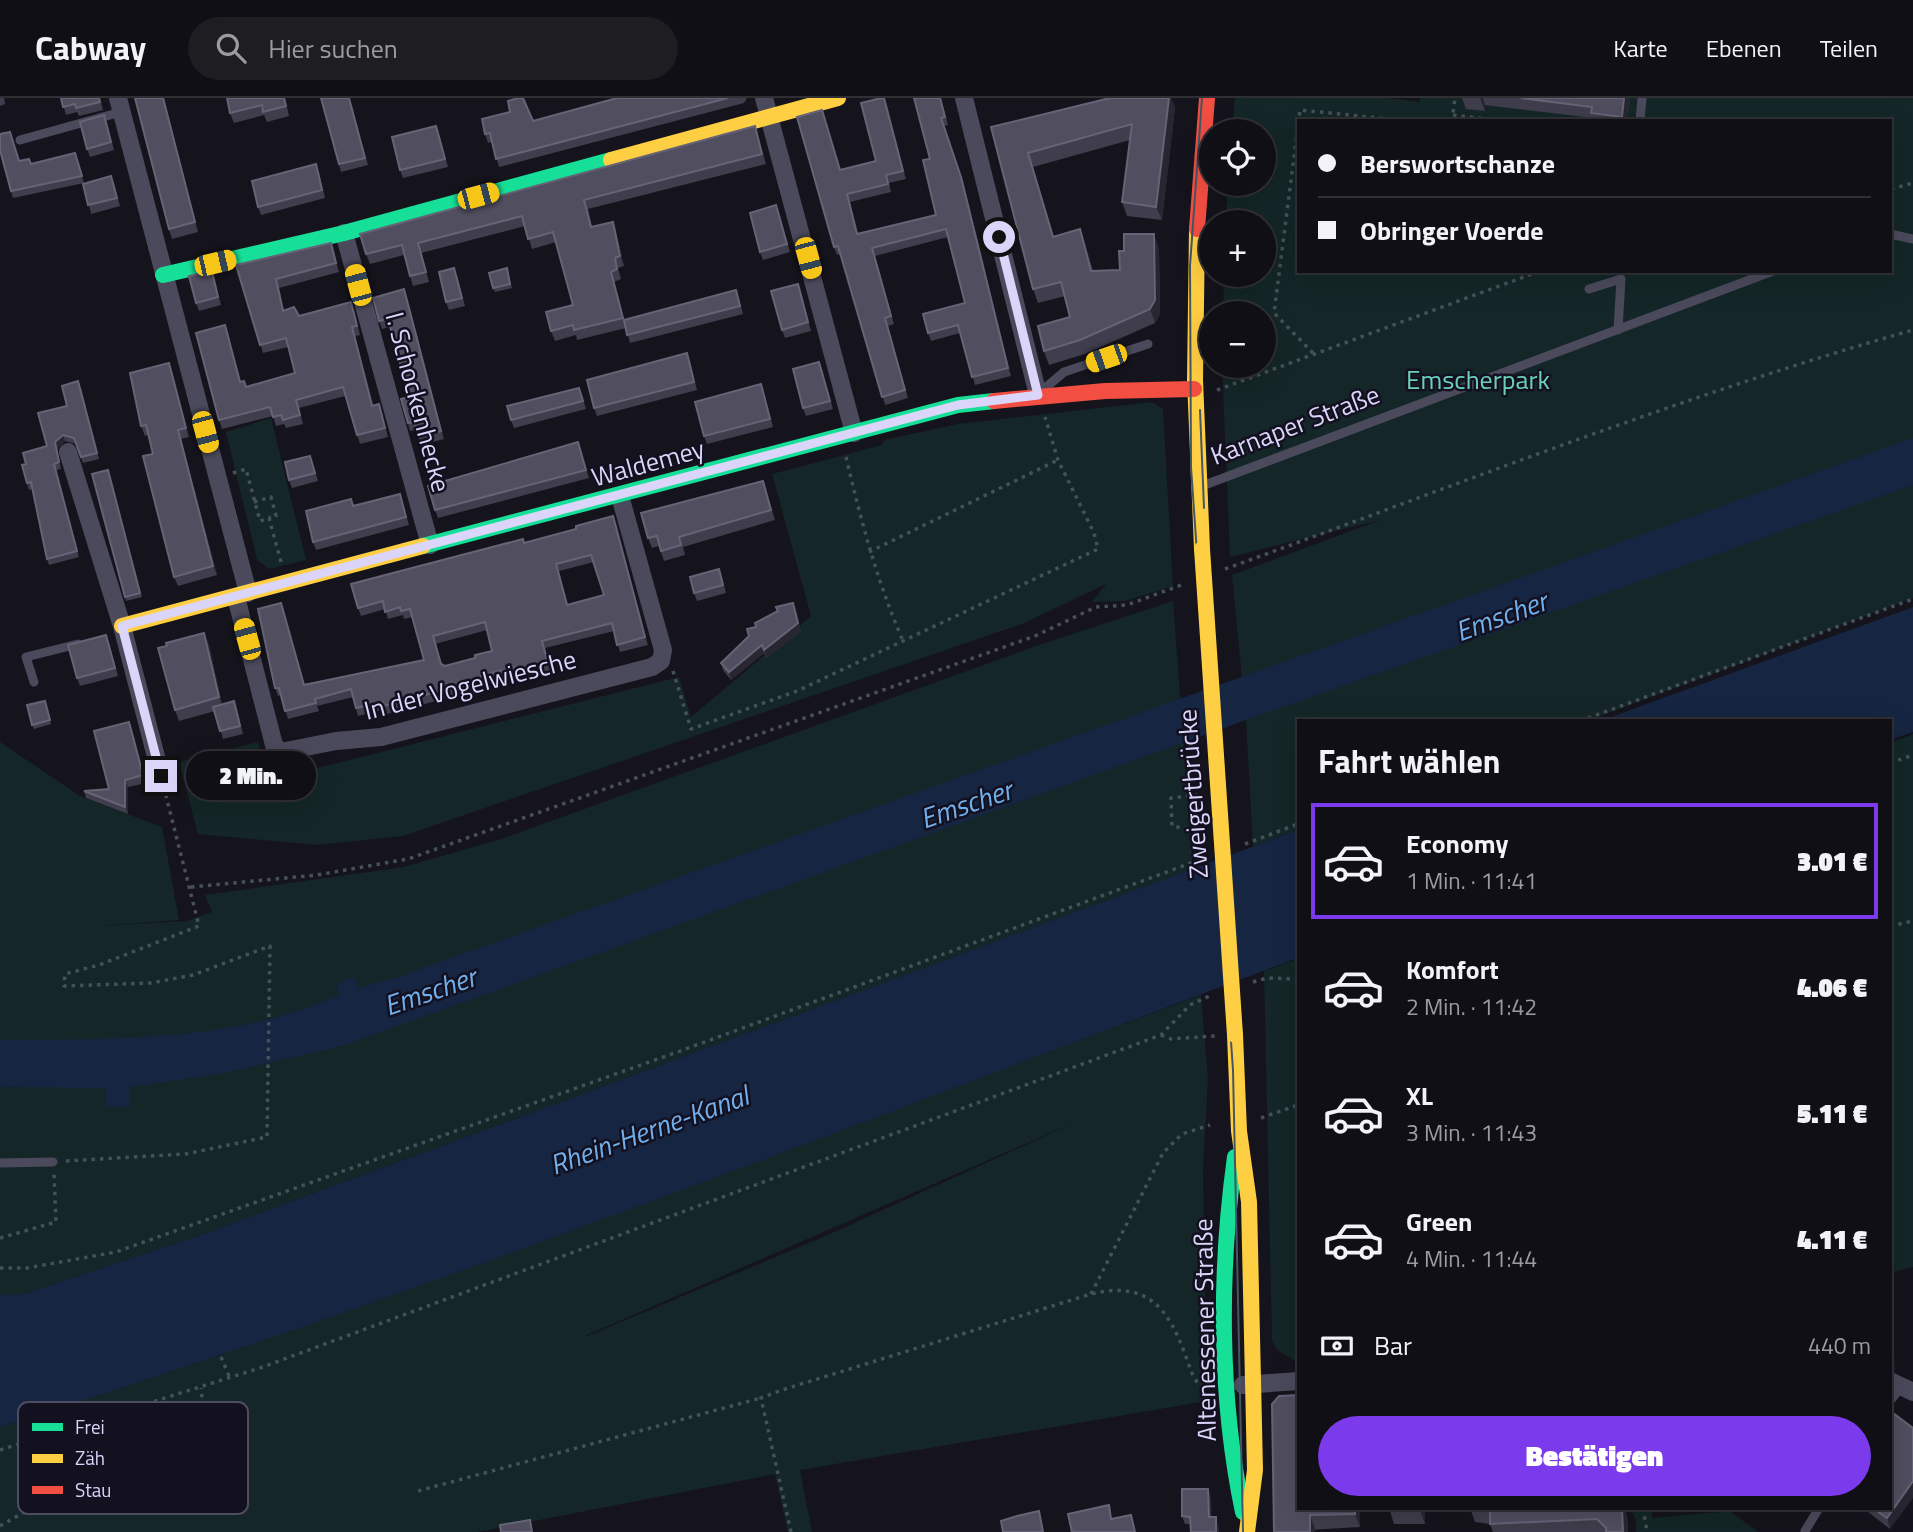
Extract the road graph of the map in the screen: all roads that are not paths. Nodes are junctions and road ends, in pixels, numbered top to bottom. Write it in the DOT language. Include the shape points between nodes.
graph roads {
  1 [pos="764,98"];
  2 [pos="838,98"];
  3 [pos="964,98"];
  4 [pos="1207,98"];
  5 [pos="1642,98"];
  6 [pos="120,105"];
  7 [pos="769,116"];
  8 [pos="1640,119"];
  9 [pos="20,140"];
  10 [pos="344,233"];
  11 [pos="1892,234"];
  12 [pos="1913,239"];
  13 [pos="1768,273"];
  14 [pos="163,275"];
  15 [pos="1622,275"];
  16 [pos="1589,289"];
  17 [pos="1618,330"];
  18 [pos="1148,344"];
  19 [pos="1194,389"];
  20 [pos="1038,395"];
  21 [pos="848,434"];
  22 [pos="68,452"];
  23 [pos="1198,488"];
  24 [pos="620,496"];
  25 [pos="430,545"];
  26 [pos="242,595"];
  27 [pos="119,631"];
  28 [pos="87,642"];
  29 [pos="34,682"];
  30 [pos="161,776"];
  31 [pos="1235,1035"];
  32 [pos="1239,1131"];
  33 [pos="53,1162"];
  34 [pos="0,1163"];
  35 [pos="1297,1381"];
  36 [pos="1254,1384"];
  37 [pos="1227,1386"];
  38 [pos="1818,1510"];
  39 [pos="1247,1530"];
  40 [pos="1805,1531"];
  1 -- 7 [label="street"];
  2 -- 7 [label="main road"];
  3 -- 20 [label="street"];
  4 -- 19 [label="main road, Karnaper Straße" via="1194,267"];
  5 -- 8 [label="lane"];
  6 -- 9 [label="lane"];
  6 -- 14 [label="street"];
  7 -- 10 [label="main road"];
  7 -- 21 [label="street"];
  10 -- 14 [label="main road"];
  10 -- 25 [label="street, I. Schockenhecke"];
  11 -- 12 [label="lane"];
  13 -- 17 [label="lane, Karnaper Straße"];
  14 -- 26 [label="street" via="217,477"];
  15 -- 16 [label="lane"];
  15 -- 17 [label="lane"];
  17 -- 23 [label="lane, Karnaper Straße"];
  18 -- 20 [label="lane" via="1063,372"];
  19 -- 20 [label="main road, Waldemey"];
  19 -- 23 [label="main road, Karnaper Straße"];
  20 -- 21 [label="main road, Waldemey" via="958,405"];
  21 -- 24 [label="main road, Waldemey"];
  22 -- 27 [label="street"];
  23 -- 31 [label="main road, Zweigertbrücke, bridge"];
  24 -- 25 [label="main road, Waldemey"];
  24 -- 26 [label="street, In der Vogelwiesche" via="663,650 661,661 652,667 381,737 281,752 274,744"];
  25 -- 26 [label="main road, Waldemey"];
  26 -- 27 [label="main road, Waldemey"];
  27 -- 30 [label="street"];
  28 -- 29 [label="lane" via="26,657"];
  31 -- 32 [label="main road, Altenessener Straße"];
  32 -- 36 [label="main road, Altenessener Straße" via="1250,1202"];
  32 -- 37 [label="main road, Altenessener Straße" via="1226,1214"];
  33 -- 34 [label="lane"];
  35 -- 36 [label="street"];
  36 -- 37 [label="street"];
  36 -- 39 [label="main road, Altenessener Straße" via="1255,1471"];
  37 -- 39 [label="main road, Altenessener Straße" via="1232,1464"];
  38 -- 40 [label="lane"];
}
